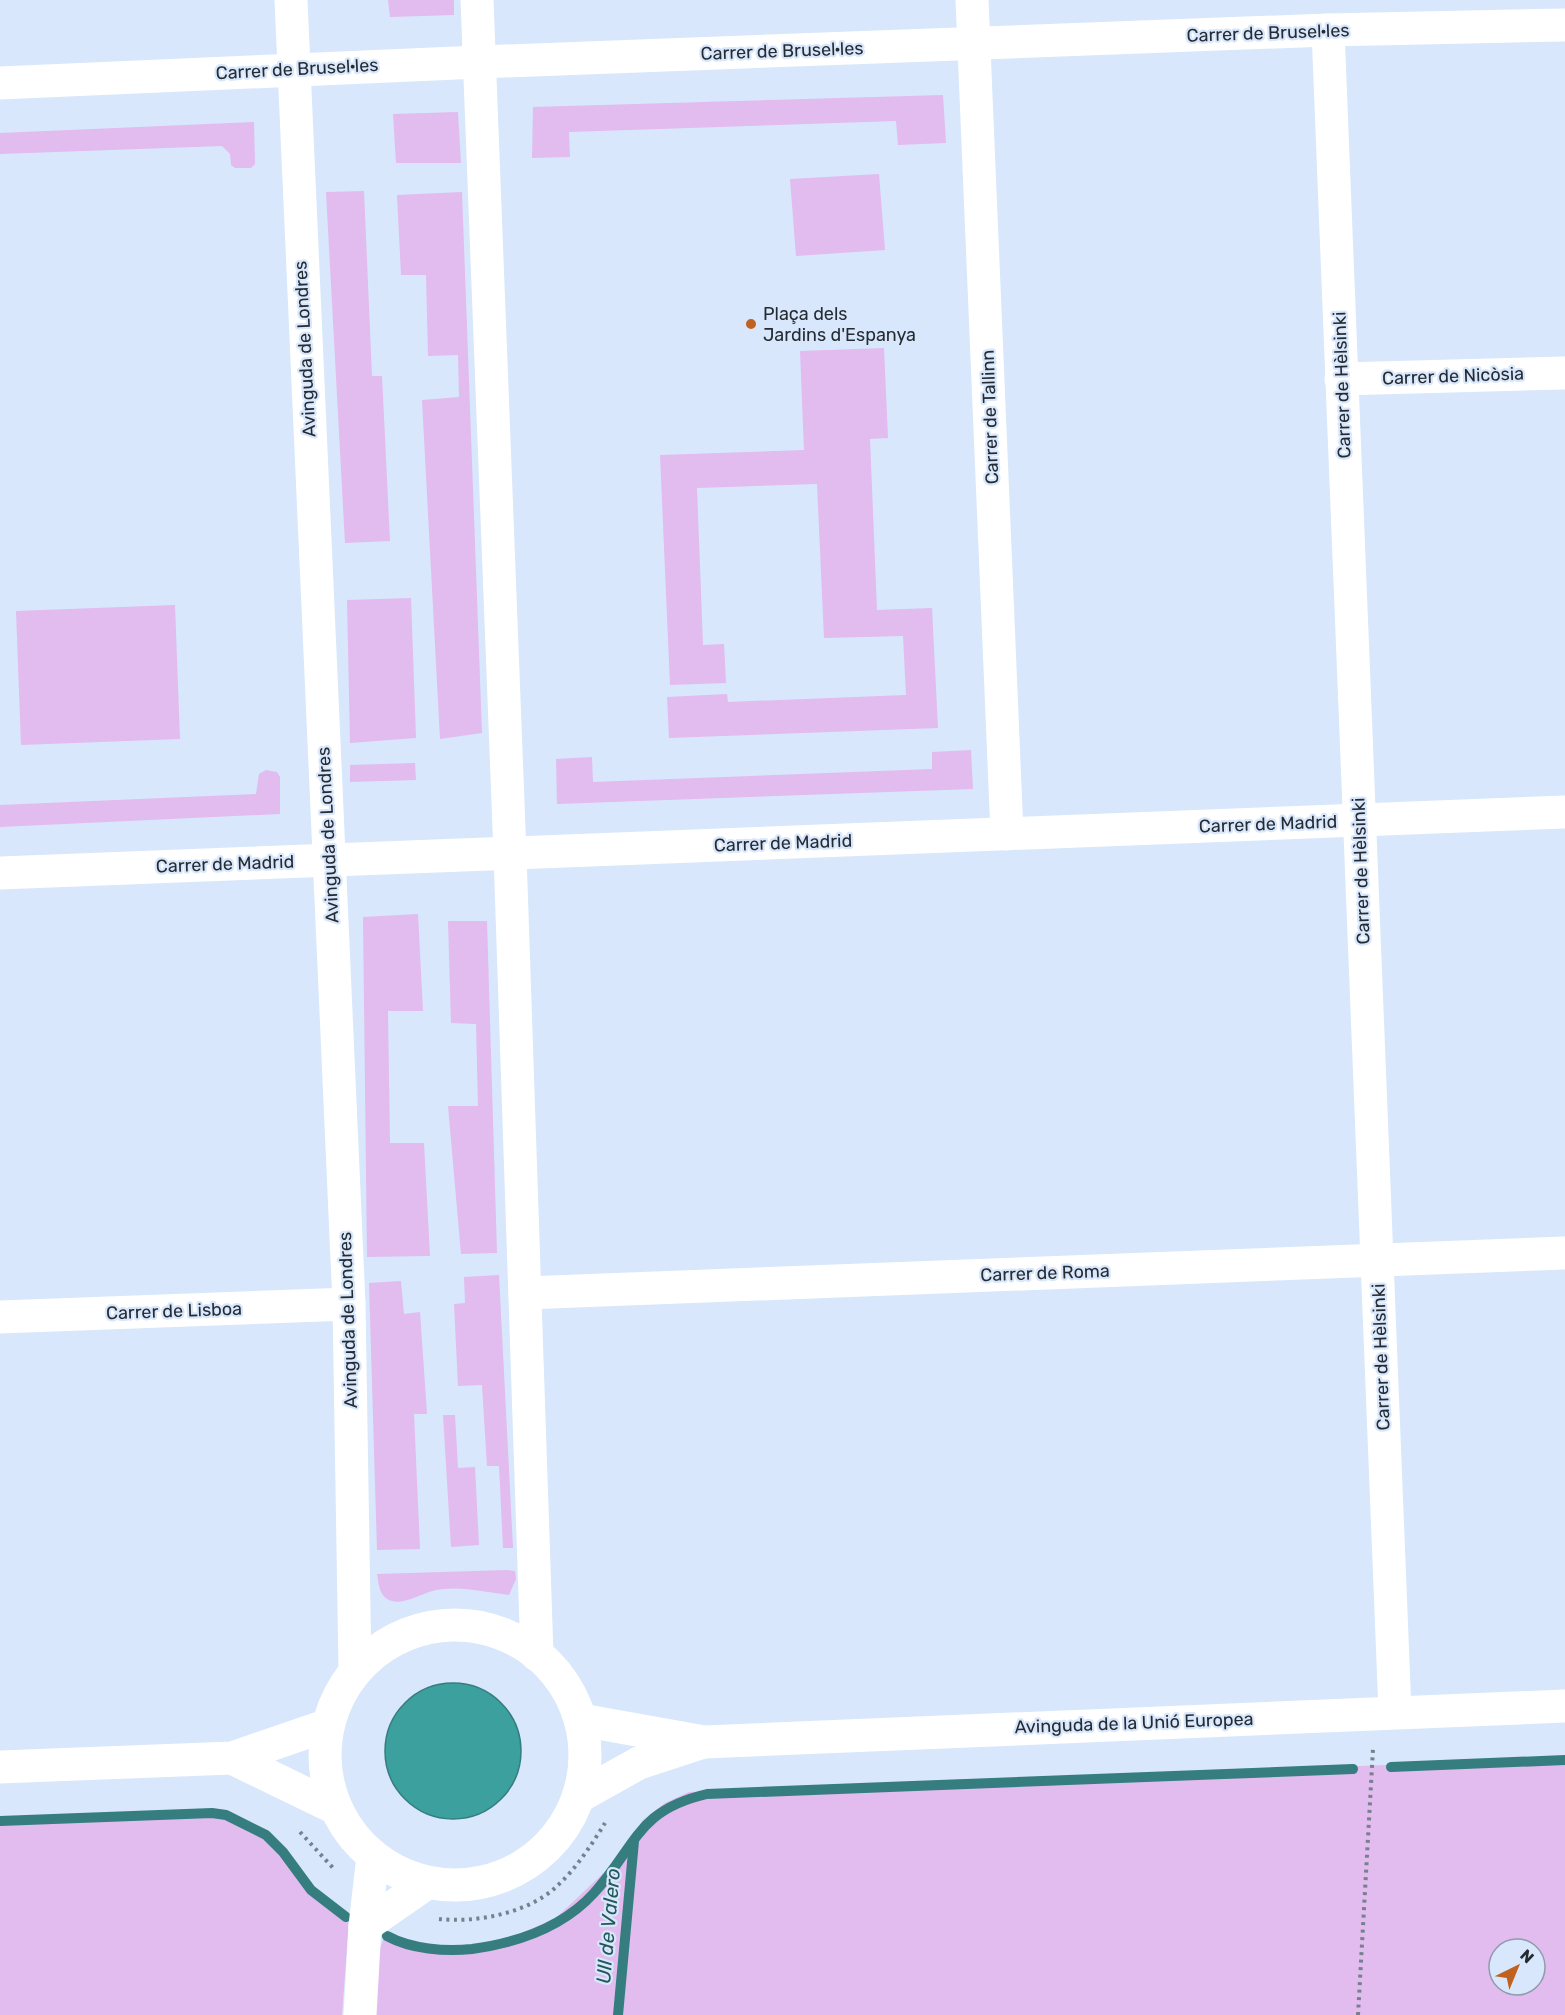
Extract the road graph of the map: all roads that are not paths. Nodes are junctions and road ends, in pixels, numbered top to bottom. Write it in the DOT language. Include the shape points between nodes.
graph roads {
  1 [pos="291,0"];
  2 [pos="477,0"];
  3 [pos="972,0"];
  4 [pos="1565,25"];
  5 [pos="1328,30"];
  6 [pos="974,45"];
  7 [pos="479,62"];
  8 [pos="292,69"];
  9 [pos="0,83"];
  10 [pos="1565,373"];
  11 [pos="1341,379"];
  12 [pos="1565,812"];
  13 [pos="1359,821"];
  14 [pos="1007,834"];
  15 [pos="510,854"];
  16 [pos="329,861"];
  17 [pos="0,873"];
  18 [pos="1565,1253"];
  19 [pos="1377,1260"];
  20 [pos="525,1293"];
  21 [pos="349,1304"];
  22 [pos="0,1317"];
  23 [pos="537,1655"];
  24 [pos="355,1670"];
  25 [pos="1565,1706"];
  26 [pos="1395,1712"];
  27 [pos="581,1720"];
  28 [pos="327,1725"];
  29 [pos="704,1742"];
  30 [pos="232,1758"];
  31 [pos="0,1767"];
  32 [pos="579,1797"];
  33 [pos="335,1808"];
  34 [pos="373,1856"];
  35 [pos="427,1883"];
  36 [pos="374,1911"];
  37 [pos="360,2015"];
  1 -- 8 [label="street, Avinguda de Londres"];
  2 -- 7 [label="street"];
  3 -- 6 [label="street, Carrer de Tallinn"];
  4 -- 5 [label="street, Carrer de Brusel·les"];
  5 -- 6 [label="street, Carrer de Brusel·les"];
  5 -- 11 [label="street, Carrer de Hèlsinki"];
  6 -- 7 [label="street, Carrer de Brusel·les"];
  6 -- 14 [label="street, Carrer de Tallinn"];
  7 -- 8 [label="street, Carrer de Brusel·les"];
  7 -- 15 [label="street"];
  8 -- 9 [label="street, Carrer de Brusel·les"];
  8 -- 16 [label="street, Avinguda de Londres"];
  10 -- 11 [label="street, Carrer de Nicòsia"];
  11 -- 13 [label="street, Carrer de Hèlsinki"];
  12 -- 13 [label="street, Carrer de Madrid"];
  13 -- 14 [label="street, Carrer de Madrid"];
  13 -- 19 [label="street, Carrer de Hèlsinki"];
  14 -- 15 [label="street, Carrer de Madrid"];
  15 -- 16 [label="street, Carrer de Madrid"];
  15 -- 20 [label="street"];
  16 -- 17 [label="street, Carrer de Madrid"];
  16 -- 21 [label="street, Avinguda de Londres"];
  18 -- 19 [label="street, Carrer de Roma"];
  19 -- 20 [label="street, Carrer de Roma"];
  19 -- 26 [label="street, Carrer de Hèlsinki"];
  20 -- 23 [label="street"];
  21 -- 22 [label="street, Carrer de Lisboa"];
  21 -- 24 [label="street, Avinguda de Londres"];
  23 -- 24 [label="street" via="509,1636 477,1627 443,1625 410,1632 380,1647"];
  23 -- 27 [label="street" via="556,1673"];
  24 -- 28 [label="street"];
  25 -- 26 [label="street, Avinguda de la Unió Europea"];
  26 -- 29 [label="street, Avinguda de la Unió Europea"];
  27 -- 29 [label="street, Avinguda de la Unió Europea"];
  27 -- 32 [label="street" via="585,1759"];
  28 -- 30 [label="street"];
  28 -- 33 [label="street" via="324,1753"];
  29 -- 32 [label="street, Avinguda de la Unió Europea" via="639,1763"];
  30 -- 31 [label="street"];
  30 -- 33 [label="street"];
  32 -- 35 [label="street" via="561,1830 535,1858 502,1877 465,1885"];
  33 -- 34 [label="street" via="358,1842"];
  34 -- 35 [label="street" via="399,1873"];
  34 -- 36 [label="street"];
  35 -- 36 [label="street"];
  36 -- 37 [label="street"];
}
